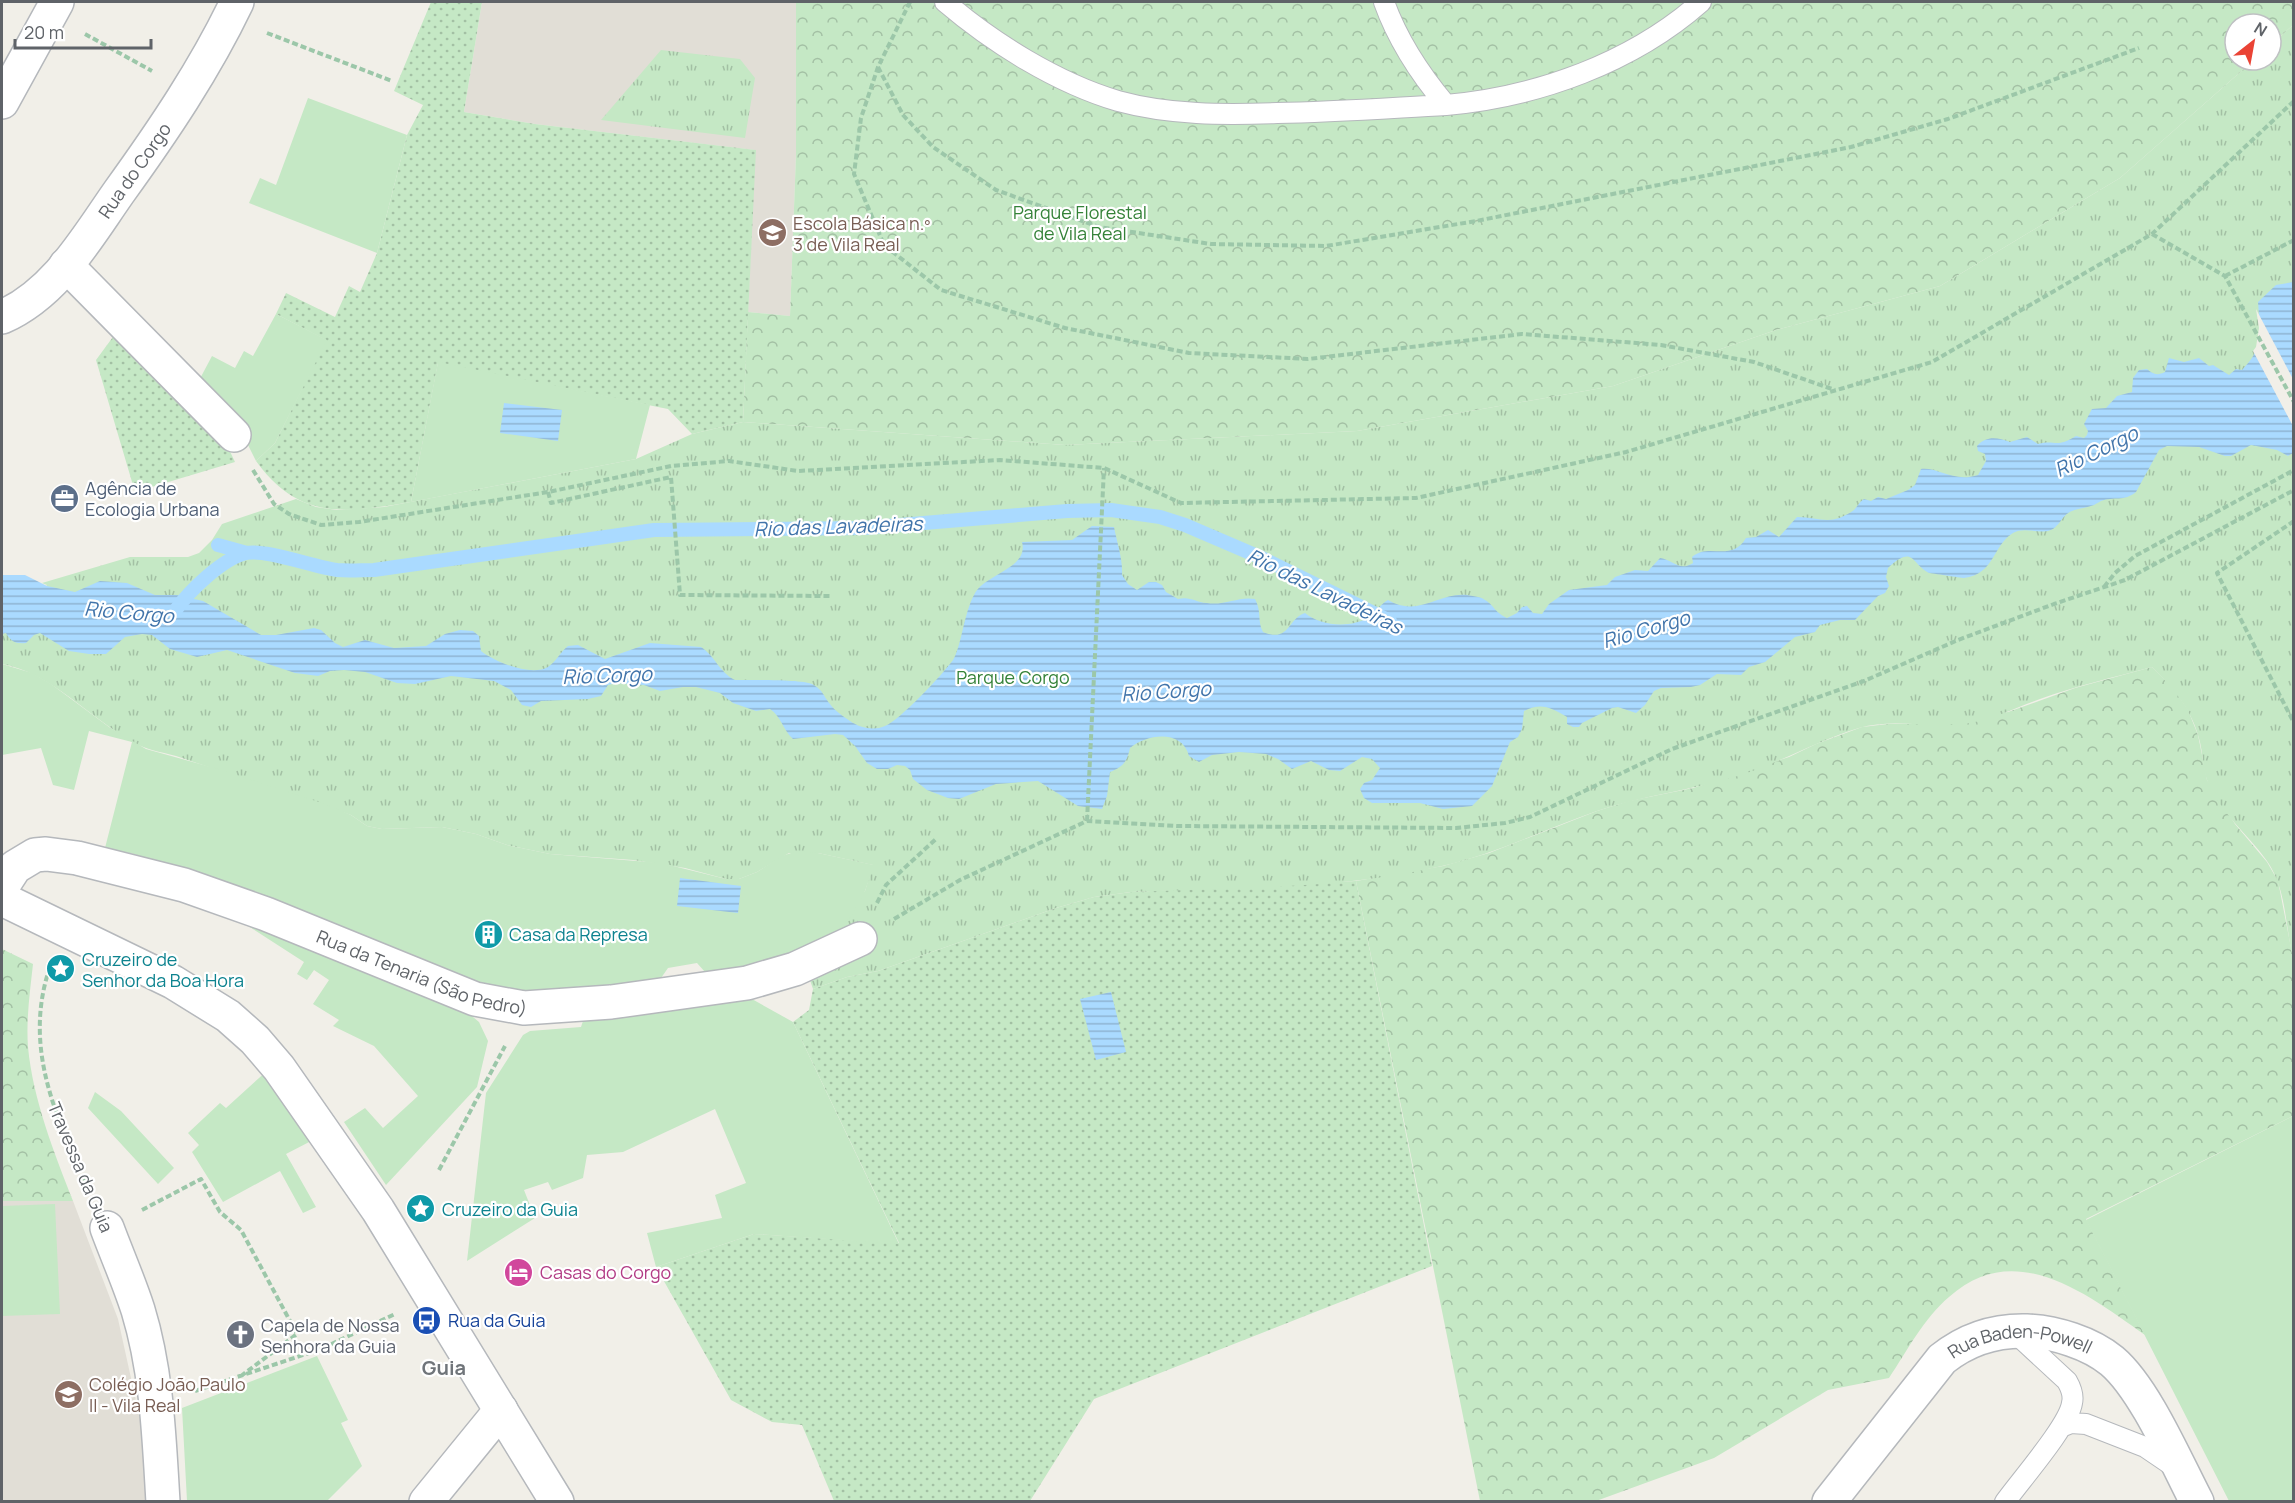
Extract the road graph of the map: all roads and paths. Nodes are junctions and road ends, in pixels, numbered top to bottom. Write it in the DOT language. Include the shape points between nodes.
graph roads {
  1 [pos="910,2"];
  2 [pos="945,2"];
  3 [pos="1384,2"];
  4 [pos="1701,2"];
  5 [pos="54,8"];
  6 [pos="233,10"];
  7 [pos="2139,48"];
  8 [pos="878,67"];
  9 [pos="392,81"];
  10 [pos="188,91"];
  11 [pos="2294,101"];
  12 [pos="2,102"];
  13 [pos="1446,105"];
  14 [pos="2152,234"];
  15 [pos="2294,240"];
  16 [pos="66,265"];
  17 [pos="2225,276"];
  18 [pos="2,317"];
  19 [pos="1835,390"];
  20 [pos="2294,402"];
  21 [pos="234,435"];
  22 [pos="1104,468"];
  23 [pos="2294,470"];
  24 [pos="2294,490"];
  25 [pos="548,492"];
  26 [pos="2294,521"];
  27 [pos="2104,587"];
  28 [pos="830,596"];
  29 [pos="2294,723"];
  30 [pos="1087,821"];
  31 [pos="937,838"];
  32 [pos="2,887"];
  33 [pos="2,899"];
  34 [pos="68,932"];
  35 [pos="860,939"];
  36 [pos="508,1041"];
  37 [pos="439,1170"];
  38 [pos="107,1228"];
  39 [pos="430,1294"];
  40 [pos="2012,1331"];
  41 [pos="241,1376"];
  42 [pos="158,1403"];
  43 [pos="501,1410"];
  44 [pos="2061,1427"];
  45 [pos="2181,1472"];
  46 [pos="163,1502"];
  47 [pos="426,1502"];
  48 [pos="556,1502"];
  49 [pos="1829,1502"];
  50 [pos="2004,1502"];
  51 [pos="2197,1502"];
  1 -- 8 [label="path"];
  2 -- 13 [label="lane" via="1019,56 1090,90 1150,108 1242,114"];
  3 -- 13 [label="lane" via="1405,49"];
  4 -- 13 [label="lane" via="1633,50 1594,67 1515,94"];
  5 -- 10 [label="path"];
  5 -- 12 [label="street"];
  6 -- 9 [label="path"];
  6 -- 10 [label="street, Rua do Corgo"];
  7 -- 8 [label="path" via="1948,119 1851,147 1476,221 1326,246 1211,244 1099,227 996,190 933,147 903,115"];
  8 -- 19 [label="path" via="861,118 854,174 884,245 940,290 1065,328 1189,353 1308,359 1522,334 1661,345 1754,362"];
  10 -- 16 [label="street, Rua do Corgo"];
  11 -- 14 [label="path"];
  14 -- 17 [label="path"];
  14 -- 19 [label="path" via="1932,362"];
  15 -- 17 [label="path"];
  16 -- 18 [label="street, Rua do Corgo" via="33,300"];
  16 -- 21 [label="street"];
  17 -- 20 [label="path"];
  19 -- 22 [label="path" via="1626,452 1416,498 1181,503"];
  21 -- 25 [label="path" via="274,504 321,525"];
  22 -- 25 [label="path" via="1000,460 798,471 729,461 671,466"];
  22 -- 30 [label="path"];
  23 -- 27 [label="path" via="2136,556"];
  24 -- 27 [label="path" via="2141,573"];
  25 -- 28 [label="path" via="551,503 671,477 680,595"];
  26 -- 29 [label="path" via="2217,573"];
  27 -- 30 [label="path" via="1958,640 1864,681 1671,749 1546,810 1505,823 1456,828 1178,826"];
  30 -- 35 [label="path" via="960,880"];
  31 -- 35 [label="path" via="886,885"];
  32 -- 35 [label="street, Rua da Tenaria (São Pedro)" via="15,867 35,855 86,860 184,885 476,999 524,1008 611,1002 747,983 795,969"];
  33 -- 34 [label="street"];
  34 -- 38 [label="path, Travessa da Guia" via="44,984 40,1004 41,1048 61,1127"];
  34 -- 39 [label="street" via="203,999 255,1040 348,1164"];
  36 -- 37 [label="path"];
  38 -- 41 [label="path" via="201,1179 220,1212 241,1230 297,1334"];
  38 -- 42 [label="street, Travessa da Guia" via="138,1310"];
  39 -- 41 [label="path" via="321,1349"];
  39 -- 43 [label="street"];
  40 -- 44 [label="lane" via="2057,1370 2071,1388 2073,1403"];
  40 -- 45 [label="street, Rua Baden-Powell" via="2032,1331 2076,1342 2112,1361 2136,1390"];
  40 -- 49 [label="street, Rua Baden-Powell" via="1973,1340 1942,1359"];
  41 -- 42 [label="path"];
  42 -- 46 [label="street, Travessa da Guia"];
  43 -- 47 [label="street"];
  43 -- 48 [label="street"];
  44 -- 45 [label="lane" via="2086,1424 2145,1447"];
  44 -- 50 [label="lane"];
  45 -- 51 [label="street, Rua Baden-Powell"];
}
